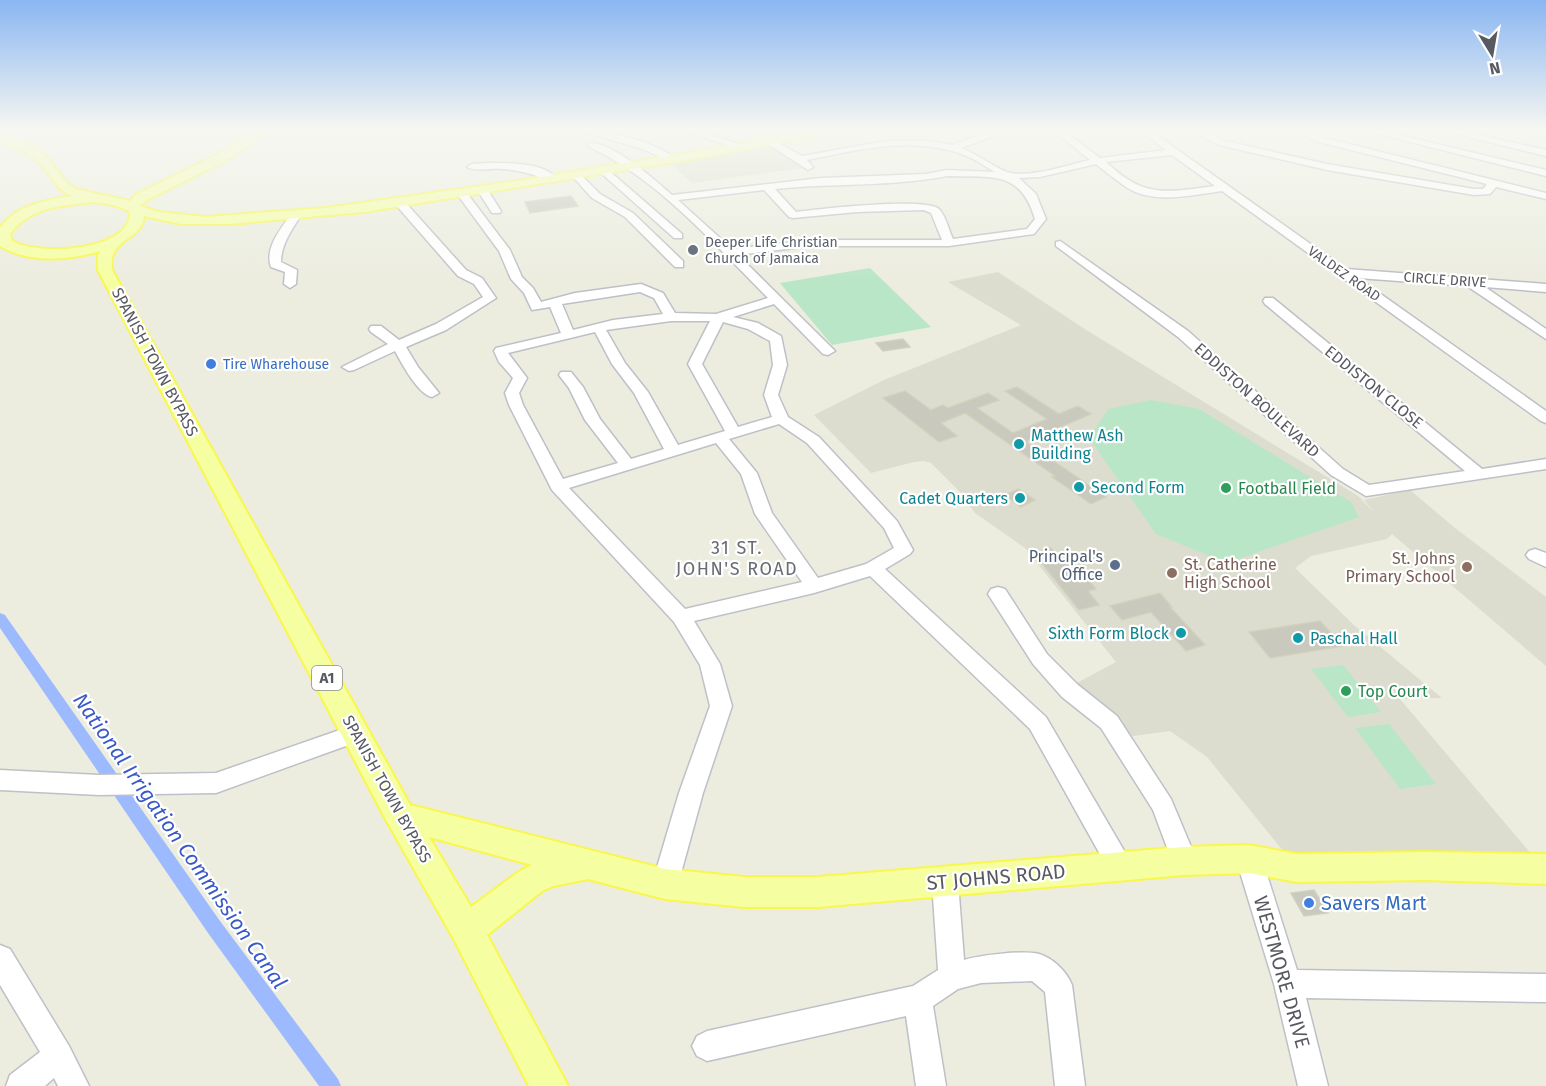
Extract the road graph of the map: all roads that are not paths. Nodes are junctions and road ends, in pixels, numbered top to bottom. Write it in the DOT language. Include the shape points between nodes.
graph roads {
  1 [pos="57,180"];
  2 [pos="176,180"];
  3 [pos="549,180"];
  4 [pos="580,180"];
  5 [pos="614,180"];
  6 [pos="646,180"];
  7 [pos="856,180"];
  8 [pos="1017,180"];
  9 [pos="1124,180"];
  10 [pos="1212,180"];
  11 [pos="1402,180"];
  12 [pos="1481,180"];
  13 [pos="821,181"];
  14 [pos="1494,183"];
  15 [pos="165,185"];
  16 [pos="766,186"];
  17 [pos="61,187"];
  18 [pos="1223,188"];
  19 [pos="483,190"];
  20 [pos="462,194"];
  21 [pos="1546,196"];
  22 [pos="669,198"];
  23 [pos="99,199"];
  24 [pos="400,203"];
  25 [pos="134,208"];
  26 [pos="32,210"];
  27 [pos="496,211"];
  28 [pos="296,215"];
  29 [pos="15,218"];
  30 [pos="189,220"];
  31 [pos="0,222"];
  32 [pos="678,236"];
  33 [pos="122,237"];
  34 [pos="2,242"];
  35 [pos="950,243"];
  36 [pos="1060,244"];
  37 [pos="729,253"];
  38 [pos="54,255"];
  39 [pos="679,264"];
  40 [pos="105,270"];
  41 [pos="1345,273"];
  42 [pos="1470,282"];
  43 [pos="290,284"];
  44 [pos="1546,288"];
  45 [pos="776,299"];
  46 [pos="1269,301"];
  47 [pos="555,303"];
  48 [pos="671,317"];
  49 [pos="719,317"];
  50 [pos="599,328"];
  51 [pos="376,329"];
  52 [pos="568,334"];
  53 [pos="1546,335"];
  54 [pos="398,345"];
  55 [pos="828,351"];
  56 [pos="349,367"];
  57 [pos="567,375"];
  58 [pos="432,393"];
  59 [pos="1546,418"];
  60 [pos="781,419"];
  61 [pos="727,435"];
  62 [pos="673,451"];
  63 [pos="1546,464"];
  64 [pos="628,465"];
  65 [pos="1479,474"];
  66 [pos="558,486"];
  67 [pos="873,568"];
  68 [pos="814,586"];
  69 [pos="998,594"];
  70 [pos="681,616"];
  71 [pos="357,733"];
  72 [pos="0,781"];
  73 [pos="400,816"];
  74 [pos="1249,859"];
  75 [pos="1184,861"];
  76 [pos="588,865"];
  77 [pos="1120,866"];
  78 [pos="1545,870"];
  79 [pos="945,882"];
  80 [pos="665,884"];
  81 [pos="467,930"];
  82 [pos="0,959"];
  83 [pos="952,976"];
  84 [pos="1288,984"];
  85 [pos="1546,988"];
  86 [pos="918,999"];
  87 [pos="707,1046"];
  88 [pos="59,1056"];
  89 [pos="21,1086"];
  90 [pos="74,1086"];
  91 [pos="549,1086"];
  92 [pos="931,1086"];
  93 [pos="1070,1086"];
  94 [pos="1313,1086"];
  1 -- 17 [label="main road"];
  2 -- 15 [label="main road"];
  3 -- 19 [label="main road"];
  4 -- 39 [label="street" via="596,196 629,215"];
  5 -- 32 [label="street"];
  6 -- 22 [label="street"];
  7 -- 13 [label="street"];
  8 -- 35 [label="street" via="1035,198 1041,219 1030,232"];
  9 -- 18 [label="street" via="1141,191 1159,193"];
  10 -- 18 [label="street, VALDEZ ROAD"];
  11 -- 14 [label="street" via="1474,192 1486,192"];
  12 -- 14 [label="street"];
  13 -- 16 [label="street"];
  14 -- 21 [label="street"];
  15 -- 23 [label="main road"];
  15 -- 25 [label="main road" via="142,197"];
  16 -- 22 [label="street"];
  16 -- 35 [label="street" via="793,215 926,207 935,211"];
  17 -- 23 [label="main road"];
  17 -- 26 [label="main road"];
  18 -- 41 [label="street, VALDEZ ROAD"];
  19 -- 20 [label="main road"];
  19 -- 27 [label="street"];
  20 -- 24 [label="main road"];
  20 -- 47 [label="street" via="504,250 517,279 530,291 537,307"];
  22 -- 37 [label="street"];
  23 -- 25 [label="main road"];
  23 -- 26 [label="main road"];
  24 -- 28 [label="main road"];
  24 -- 54 [label="street" via="462,273 473,276 490,298 441,327"];
  25 -- 30 [label="main road" via="155,217"];
  25 -- 33 [label="main road, SPANISH TOWN BYPASS" via="138,221"];
  26 -- 29 [label="main road"];
  28 -- 30 [label="main road"];
  28 -- 43 [label="street" via="282,235 275,258 275,264 291,270"];
  29 -- 31 [label="main road"];
  29 -- 34 [label="main road"];
  30 -- 33 [label="main road"];
  33 -- 38 [label="main road"];
  33 -- 40 [label="main road, SPANISH TOWN BYPASS" via="105,255"];
  34 -- 38 [label="main road" via="22,252"];
  35 -- 37 [label="street" via="811,243"];
  36 -- 65 [label="street, EDDISTON BOULEVARD" via="1183,334 1337,472 1366,491"];
  37 -- 45 [label="street"];
  38 -- 40 [label="main road, SPANISH TOWN BYPASS" via="92,260"];
  40 -- 71 [label="main road, SPANISH TOWN BYPASS / A1"];
  41 -- 42 [label="street, CIRCLE DRIVE"];
  41 -- 59 [label="street, VALDEZ ROAD"];
  42 -- 44 [label="street, CIRCLE DRIVE"];
  42 -- 53 [label="street"];
  45 -- 49 [label="street"];
  45 -- 55 [label="street"];
  46 -- 65 [label="street, EDDISTON CLOSE"];
  47 -- 48 [label="street" via="641,288 659,296"];
  47 -- 52 [label="street"];
  48 -- 49 [label="street"];
  48 -- 50 [label="street"];
  49 -- 60 [label="street" via="765,330 776,339 780,365 771,395"];
  49 -- 61 [label="street" via="695,364"];
  50 -- 52 [label="street"];
  50 -- 62 [label="street"];
  51 -- 54 [label="street"];
  52 -- 66 [label="street" via="501,351 504,362 519,375 512,393 516,405"];
  54 -- 56 [label="street"];
  54 -- 58 [label="street"];
  57 -- 64 [label="street" via="593,420"];
  60 -- 61 [label="street"];
  60 -- 67 [label="street" via="813,441 891,525 904,550"];
  61 -- 62 [label="street"];
  61 -- 68 [label="street" via="749,473 764,514"];
  62 -- 64 [label="street"];
  63 -- 65 [label="street, EDDISTON BOULEVARD"];
  64 -- 66 [label="street"];
  66 -- 70 [label="street"];
  67 -- 68 [label="street"];
  67 -- 77 [label="street" via="1038,723"];
  68 -- 70 [label="street"];
  69 -- 75 [label="street" via="1040,658 1071,691 1110,722 1163,806"];
  70 -- 80 [label="street" via="710,664 720,706"];
  71 -- 72 [label="street" via="216,783 99,785"];
  71 -- 73 [label="main road, SPANISH TOWN BYPASS / A1"];
  73 -- 76 [label="main road"];
  73 -- 81 [label="main road, SPANISH TOWN BYPASS / A1"];
  74 -- 75 [label="main road, ST JOHNS ROAD"];
  74 -- 78 [label="main road, ST JOHNS ROAD" via="1297,868 1425,866"];
  74 -- 84 [label="street, WESTMORE DRIVE"];
  75 -- 77 [label="main road, ST JOHNS ROAD"];
  76 -- 80 [label="main road, ST JOHNS ROAD"];
  76 -- 81 [label="main road, ST JOHNS ROAD" via="549,872 531,881"];
  77 -- 79 [label="main road, ST JOHNS ROAD"];
  79 -- 80 [label="main road, ST JOHNS ROAD" via="818,892 744,892"];
  79 -- 83 [label="street"];
  81 -- 91 [label="main road, SPANISH TOWN BYPASS / A1"];
  82 -- 88 [label="street"];
  83 -- 86 [label="street"];
  83 -- 93 [label="street" via="981,969 1037,967 1058,985"];
  84 -- 85 [label="street"];
  84 -- 94 [label="street, WESTMORE DRIVE"];
  86 -- 87 [label="street"];
  86 -- 92 [label="street"];
  88 -- 89 [label="street"];
  88 -- 90 [label="street"];
}
